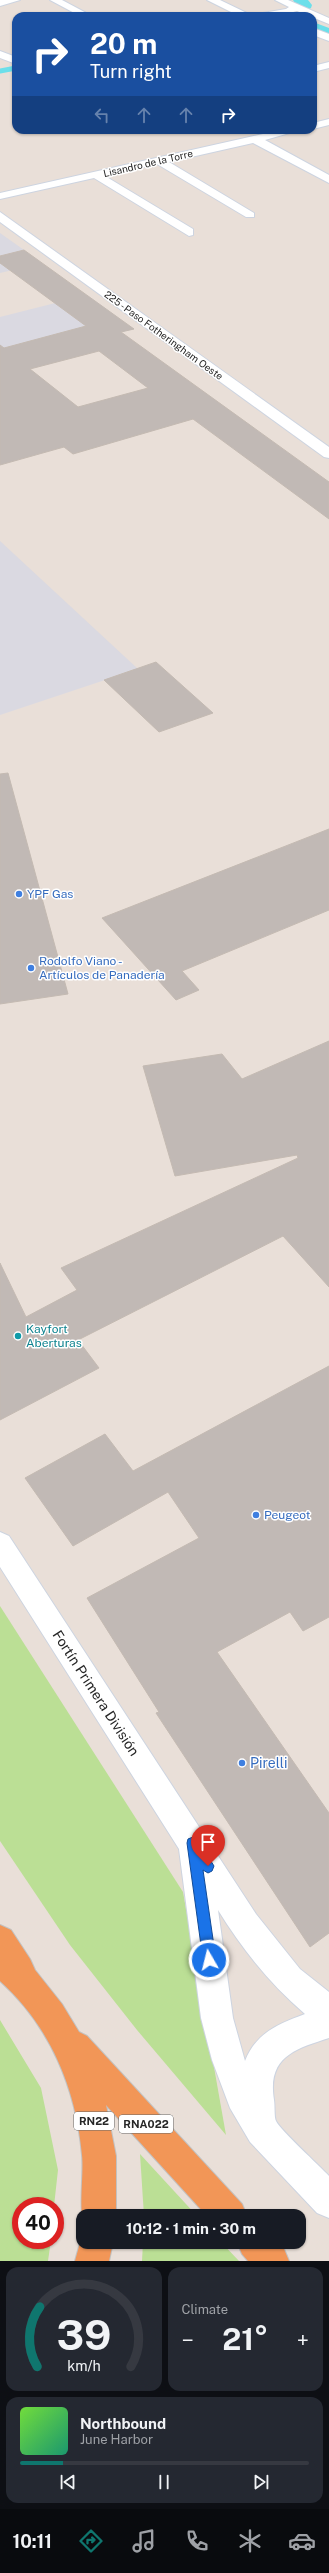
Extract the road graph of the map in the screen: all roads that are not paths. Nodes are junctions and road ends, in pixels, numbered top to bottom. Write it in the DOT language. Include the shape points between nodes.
graph roads {
  1 [pos="15,0"];
  2 [pos="55,0"];
  3 [pos="212,0"];
  4 [pos="280,0"];
  5 [pos="0,3"];
  6 [pos="297,7"];
  7 [pos="329,8"];
  8 [pos="78,12"];
  9 [pos="238,12"];
  10 [pos="288,12"];
  11 [pos="309,12"];
  12 [pos="317,16"];
  13 [pos="329,21"];
  14 [pos="317,33"];
  15 [pos="329,38"];
  16 [pos="0,54"];
  17 [pos="12,59"];
  18 [pos="329,65"];
  19 [pos="317,68"];
  20 [pos="329,122"];
  21 [pos="317,125"];
  22 [pos="276,134"];
  23 [pos="255,139"];
  24 [pos="160,161"];
  25 [pos="96,175"];
  26 [pos="329,180"];
  27 [pos="0,196"];
  28 [pos="250,215"];
  29 [pos="0,216"];
  30 [pos="189,232"];
  31 [pos="329,454"];
  32 [pos="0,1544"];
  33 [pos="193,1843"];
  34 [pos="0,1941"];
  35 [pos="0,1960"];
  36 [pos="33,1991"];
  37 [pos="329,2013"];
  38 [pos="329,2022"];
  39 [pos="62,2032"];
  40 [pos="262,2130"];
  41 [pos="329,2201"];
  42 [pos="99,2209"];
  43 [pos="224,2209"];
  44 [pos="95,2249"];
  45 [pos="261,2249"];
  46 [pos="92,2261"];
  47 [pos="272,2261"];
  1 -- 5 [label="street"];
  2 -- 8 [label="street"];
  3 -- 9 [label="street"];
  4 -- 6 [label="street"];
  6 -- 10 [label="street"];
  6 -- 11 [label="street"];
  7 -- 11 [label="street"];
  12 -- 13 [label="street"];
  14 -- 15 [label="street"];
  16 -- 17 [label="street"];
  18 -- 19 [label="street"];
  20 -- 21 [label="street"];
  22 -- 23 [label="street, Lisandro de la Torre"];
  23 -- 24 [label="street, Lisandro de la Torre"];
  23 -- 26 [label="street"];
  24 -- 25 [label="street, Lisandro de la Torre"];
  24 -- 28 [label="street"];
  25 -- 27 [label="street, Lisandro de la Torre"];
  25 -- 30 [label="street"];
  29 -- 31 [label="street, 225 - Paso Fotheringham Oeste"];
  32 -- 33 [label="street, Fortín Primera División"];
  33 -- 37 [label="street, Fortín Primera División" via="268,1956 289,1980"];
  33 -- 40 [label="street, Fortín Primera División" via="217,2018 228,2060 242,2096"];
  34 -- 36 [label="highway, RN22"];
  35 -- 36 [label="highway, RN22"];
  36 -- 39 [label="highway, RN22"];
  38 -- 40 [label="street" via="290,2036 273,2046 260,2061 254,2078"];
  39 -- 42 [label="highway, RN22" via="83,2079 97,2132 101,2189"];
  39 -- 43 [label="highway, RNA022"];
  40 -- 41 [label="street, Fortín Primera División"];
  44 -- 46 [label="highway"];
  45 -- 47 [label="highway"];
}
